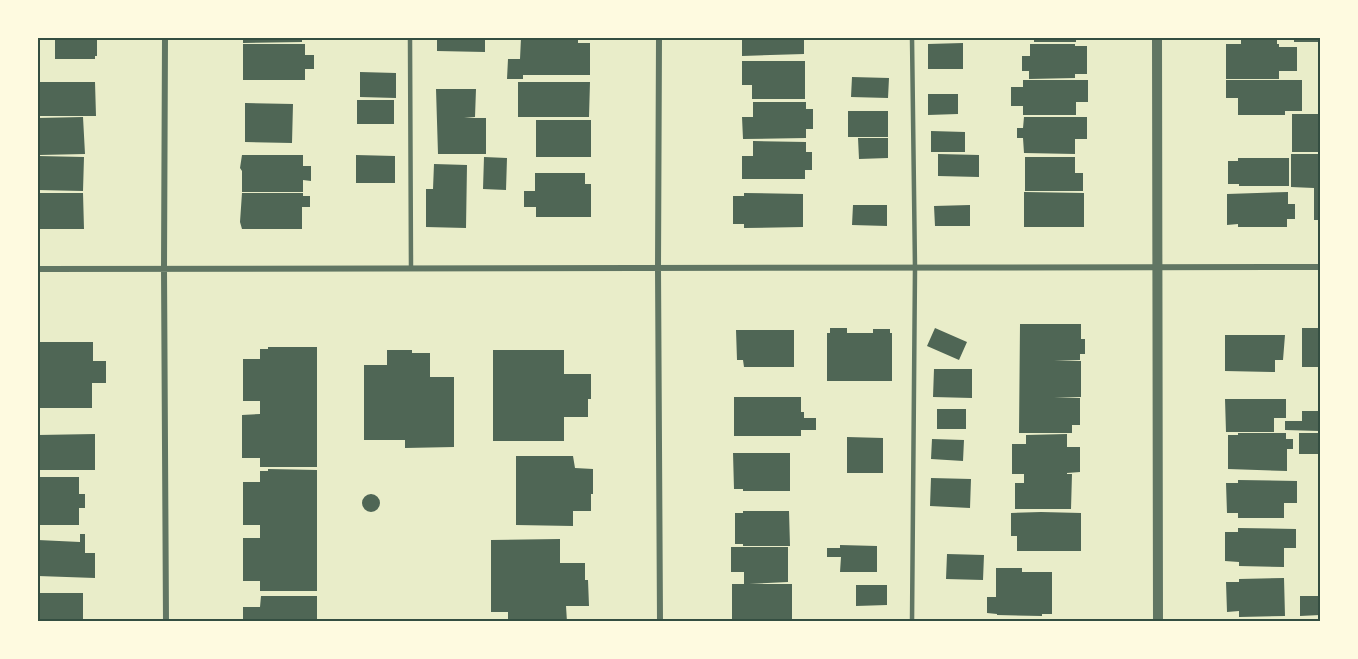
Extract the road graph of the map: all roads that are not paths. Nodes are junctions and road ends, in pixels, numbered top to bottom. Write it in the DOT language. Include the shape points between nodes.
graph roads {
  1 [pos="165,38"];
  2 [pos="410,38"];
  3 [pos="659,38"];
  4 [pos="912,38"];
  5 [pos="1157,38"];
  6 [pos="1157,267"];
  7 [pos="1320,267"];
  8 [pos="411,268"];
  9 [pos="658,268"];
  10 [pos="915,268"];
  11 [pos="38,269"];
  12 [pos="164,269"];
  13 [pos="166,621"];
  14 [pos="660,621"];
  15 [pos="912,621"];
  16 [pos="1158,621"];
  1 -- 12 [label="street"];
  2 -- 8 [label="lane"];
  3 -- 9 [label="street"];
  4 -- 10 [label="lane"];
  5 -- 6 [label="street"];
  6 -- 7 [label="street"];
  6 -- 10 [label="street"];
  6 -- 16 [label="street"];
  8 -- 9 [label="street"];
  8 -- 12 [label="street"];
  9 -- 10 [label="street"];
  9 -- 14 [label="street"];
  10 -- 15 [label="lane"];
  11 -- 12 [label="street"];
  12 -- 13 [label="street"];
}
